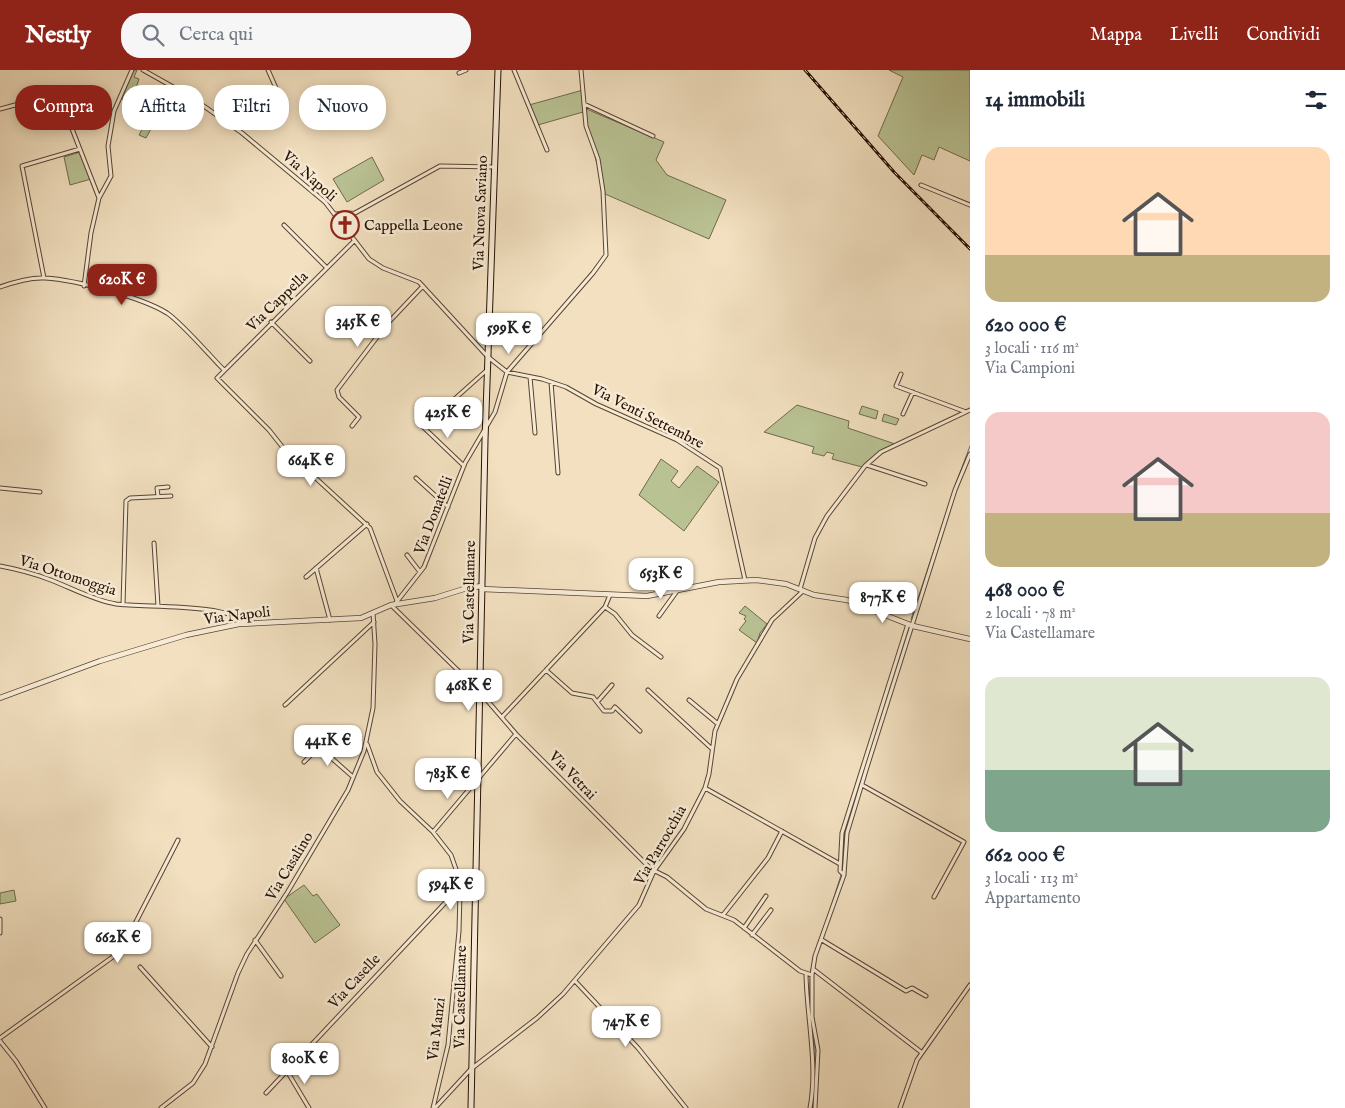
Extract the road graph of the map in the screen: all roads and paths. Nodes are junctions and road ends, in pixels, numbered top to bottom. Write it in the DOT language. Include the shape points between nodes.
graph roads {
  1 [pos="132,70"];
  2 [pos="142,70"];
  3 [pos="268,70"];
  4 [pos="466,70"];
  5 [pos="498,70"];
  6 [pos="514,70"];
  7 [pos="581,70"];
  8 [pos="459,73"];
  9 [pos="275,85"];
  10 [pos="584,104"];
  11 [pos="15,105"];
  12 [pos="0,109"];
  13 [pos="214,113"];
  14 [pos="73,130"];
  15 [pos="238,130"];
  16 [pos="653,136"];
  17 [pos="80,149"];
  18 [pos="547,150"];
  19 [pos="495,167"];
  20 [pos="921,184"];
  21 [pos="99,198"];
  22 [pos="970,205"];
  23 [pos="334,214"];
  24 [pos="284,225"];
  25 [pos="354,241"];
  26 [pos="327,268"];
  27 [pos="44,278"];
  28 [pos="84,286"];
  29 [pos="423,286"];
  30 [pos="0,287"];
  31 [pos="272,322"];
  32 [pos="488,357"];
  33 [pos="310,361"];
  34 [pos="224,370"];
  35 [pos="487,370"];
  36 [pos="507,372"];
  37 [pos="901,374"];
  38 [pos="530,377"];
  39 [pos="551,382"];
  40 [pos="913,392"];
  41 [pos="450,403"];
  42 [pos="968,411"];
  43 [pos="903,414"];
  44 [pos="420,424"];
  45 [pos="352,426"];
  46 [pos="486,429"];
  47 [pos="535,434"];
  48 [pos="970,454"];
  49 [pos="866,465"];
  50 [pos="464,466"];
  51 [pos="558,473"];
  52 [pos="416,478"];
  53 [pos="925,484"];
  54 [pos="168,487"];
  55 [pos="0,488"];
  56 [pos="40,492"];
  57 [pos="158,496"];
  58 [pos="171,496"];
  59 [pos="448,507"];
  60 [pos="367,524"];
  61 [pos="154,543"];
  62 [pos="407,555"];
  63 [pos="0,566"];
  64 [pos="316,568"];
  65 [pos="420,572"];
  66 [pos="306,577"];
  67 [pos="745,580"];
  68 [pos="482,587"];
  69 [pos="801,590"];
  70 [pos="677,591"];
  71 [pos="610,595"];
  72 [pos="394,603"];
  73 [pos="123,605"];
  74 [pos="158,606"];
  75 [pos="605,607"];
  76 [pos="374,613"];
  77 [pos="659,616"];
  78 [pos="331,620"];
  79 [pos="374,622"];
  80 [pos="247,623"];
  81 [pos="910,624"];
  82 [pos="970,639"];
  83 [pos="661,657"];
  84 [pos="546,670"];
  85 [pos="612,684"];
  86 [pos="648,690"];
  87 [pos="479,691"];
  88 [pos="0,698"];
  89 [pos="689,700"];
  90 [pos="598,701"];
  91 [pos="285,705"];
  92 [pos="502,717"];
  93 [pos="718,724"];
  94 [pos="640,731"];
  95 [pos="516,734"];
  96 [pos="366,743"];
  97 [pos="711,749"];
  98 [pos="304,762"];
  99 [pos="353,777"];
  100 [pos="477,780"];
  101 [pos="862,785"];
  102 [pos="705,788"];
  103 [pos="782,831"];
  104 [pos="433,832"];
  105 [pos="178,840"];
  106 [pos="840,864"];
  107 [pos="654,871"];
  108 [pos="843,873"];
  109 [pos="460,887"];
  110 [pos="766,896"];
  111 [pos="934,897"];
  112 [pos="771,910"];
  113 [pos="723,915"];
  114 [pos="0,919"];
  115 [pos="744,928"];
  116 [pos="0,932"];
  117 [pos="752,935"];
  118 [pos="255,940"];
  119 [pos="822,940"];
  120 [pos="140,967"];
  121 [pos="813,969"];
  122 [pos="809,975"];
  123 [pos="281,976"];
  124 [pos="575,981"];
  125 [pos="970,985"];
  126 [pos="926,996"];
  127 [pos="0,1039"];
  128 [pos="212,1048"];
  129 [pos="921,1052"];
  130 [pos="471,1069"];
  131 [pos="287,1071"];
  132 [pos="266,1093"];
  133 [pos="814,1098"];
  134 [pos="45,1108"];
  135 [pos="161,1108"];
  136 [pos="309,1108"];
  137 [pos="434,1108"];
  138 [pos="471,1108"];
  139 [pos="686,1108"];
  140 [pos="810,1108"];
  141 [pos="815,1108"];
  142 [pos="900,1108"];
  1 -- 21 [label="street" via="114,111 108,146 111,176"];
  2 -- 13 [label="street, Via Napoli"];
  3 -- 9 [label="street"];
  4 -- 8 [label="street"];
  5 -- 19 [label="main road, Via Nuova Saviano"];
  6 -- 18 [label="street"];
  7 -- 10 [label="street"];
  10 -- 16 [label="street"];
  10 -- 36 [label="street" via="588,133 598,159 606,255"];
  11 -- 12 [label="street"];
  14 -- 17 [label="street"];
  15 -- 23 [label="street, Via Napoli"];
  17 -- 21 [label="street"];
  17 -- 27 [label="street" via="22,166"];
  19 -- 23 [label="street" via="440,166 356,213"];
  19 -- 32 [label="main road, Via Nuova Saviano"];
  20 -- 22 [label="street"];
  21 -- 28 [label="street"];
  23 -- 25 [label="street, Via Napoli"];
  24 -- 26 [label="street"];
  25 -- 26 [label="street, Via Cappella"];
  25 -- 29 [label="street, Via Napoli" via="375,264"];
  26 -- 31 [label="street, Via Cappella"];
  27 -- 28 [label="street"];
  27 -- 30 [label="street" via="18,280"];
  28 -- 34 [label="street" via="139,301 168,314"];
  29 -- 32 [label="street, Via Napoli"];
  29 -- 45 [label="street" via="387,324 337,390 359,417"];
  31 -- 33 [label="street"];
  31 -- 34 [label="street, Via Cappella"];
  32 -- 35 [label="main road, Via Castellamare"];
  32 -- 36 [label="street, Via Venti Settembre"];
  34 -- 60 [label="street, Via Cappella" via="217,378 269,430 284,450"];
  35 -- 41 [label="street"];
  35 -- 46 [label="main road, Via Castellamare"];
  36 -- 38 [label="street, Via Venti Settembre"];
  36 -- 46 [label="street, Via Donatelli" via="495,412"];
  37 -- 40 [label="street" via="896,386"];
  38 -- 39 [label="street, Via Venti Settembre"];
  38 -- 47 [label="street"];
  39 -- 51 [label="street"];
  39 -- 67 [label="street, Via Venti Settembre" via="658,430 720,468"];
  40 -- 42 [label="street"];
  40 -- 43 [label="street"];
  42 -- 49 [label="street" via="881,452"];
  44 -- 50 [label="street"];
  46 -- 50 [label="street, Via Donatelli"];
  46 -- 68 [label="main road, Via Castellamare"];
  48 -- 81 [label="street"];
  49 -- 53 [label="street"];
  49 -- 69 [label="street" via="827,516 815,538"];
  50 -- 59 [label="street, Via Donatelli"];
  52 -- 59 [label="street"];
  54 -- 57 [label="street" via="157,488"];
  55 -- 56 [label="street"];
  57 -- 58 [label="street"];
  57 -- 73 [label="street" via="126,501"];
  59 -- 65 [label="street, Via Donatelli"];
  60 -- 64 [label="street"];
  60 -- 72 [label="street"];
  61 -- 74 [label="street"];
  62 -- 65 [label="street"];
  63 -- 73 [label="street, Via Ottomoggia" via="48,578"];
  64 -- 66 [label="street"];
  64 -- 78 [label="street"];
  65 -- 72 [label="street, Via Donatelli"];
  67 -- 69 [label="street, Via Napoli" via="786,584"];
  67 -- 70 [label="street, Via Napoli"];
  68 -- 71 [label="street, Via Napoli"];
  68 -- 72 [label="street, Via Napoli"];
  68 -- 87 [label="main road, Via Castellamare"];
  69 -- 81 [label="street, Via Napoli" via="857,603"];
  69 -- 93 [label="street, Via Parrocchia" via="769,625 737,679"];
  70 -- 71 [label="street, Via Napoli" via="647,596"];
  70 -- 77 [label="street"];
  71 -- 75 [label="street"];
  72 -- 76 [label="street, Via Napoli"];
  72 -- 87 [label="street, Via Vetrai"];
  73 -- 74 [label="street, Via Ottomoggia"];
  74 -- 80 [label="street, Via Ottomoggia" via="198,608"];
  75 -- 83 [label="street"];
  75 -- 84 [label="street"];
  76 -- 78 [label="street, Via Napoli" via="358,619"];
  76 -- 79 [label="street, Via Casalino"];
  78 -- 80 [label="street, Via Napoli"];
  79 -- 91 [label="street"];
  79 -- 96 [label="street, Via Casalino" via="374,698"];
  80 -- 88 [label="street, Via Napoli" via="150,644"];
  81 -- 82 [label="street, Via Napoli"];
  81 -- 101 [label="street"];
  81 -- 106 [label="street" via="842,833"];
  84 -- 90 [label="street" via="572,693"];
  84 -- 92 [label="street"];
  85 -- 90 [label="street"];
  86 -- 97 [label="street"];
  87 -- 92 [label="street, Via Vetrai"];
  87 -- 100 [label="main road, Via Castellamare"];
  89 -- 93 [label="street"];
  90 -- 94 [label="street" via="604,710 615,707"];
  92 -- 95 [label="street, Via Vetrai"];
  93 -- 97 [label="street, Via Parrocchia"];
  95 -- 100 [label="street"];
  95 -- 107 [label="street, Via Vetrai"];
  96 -- 99 [label="street, Via Casalino"];
  96 -- 104 [label="street, Via Manzi" via="376,772"];
  97 -- 102 [label="street, Via Parrocchia" via="710,774"];
  98 -- 99 [label="street" via="319,747"];
  99 -- 118 [label="street, Via Casalino" via="290,887"];
  100 -- 104 [label="street"];
  100 -- 130 [label="main road, Via Castellamare"];
  101 -- 108 [label="street" via="847,833"];
  101 -- 111 [label="street" via="964,842"];
  102 -- 103 [label="street"];
  102 -- 107 [label="street, Via Parrocchia" via="684,829"];
  103 -- 106 [label="street"];
  103 -- 113 [label="street" via="768,858"];
  104 -- 109 [label="street, Via Manzi" via="451,855"];
  105 -- 127 [label="street" via="121,951"];
  106 -- 108 [label="street"];
  107 -- 113 [label="street, Via Vetrai" via="667,877 700,905"];
  107 -- 124 [label="street, Via Parrocchia" via="638,905"];
  108 -- 119 [label="street"];
  109 -- 131 [label="street, Via Caselle"];
  109 -- 137 [label="street, Via Manzi" via="448,1045"];
  110 -- 115 [label="street"];
  112 -- 117 [label="street"];
  113 -- 115 [label="street, Via Vetrai"];
  114 -- 116 [label="street"];
  115 -- 117 [label="street, Via Vetrai"];
  117 -- 122 [label="street, Via Vetrai"];
  118 -- 123 [label="street"];
  118 -- 128 [label="street, Via Casalino" via="238,973"];
  119 -- 121 [label="street"];
  119 -- 126 [label="street" via="906,991 912,988"];
  120 -- 128 [label="street"];
  121 -- 122 [label="street"];
  121 -- 129 [label="street"];
  122 -- 133 [label="street" via="807,1013"];
  124 -- 130 [label="street, Via Parrocchia" via="537,1018"];
  124 -- 139 [label="street" via="632,1041"];
  125 -- 129 [label="street"];
  127 -- 134 [label="street"];
  128 -- 135 [label="street, Via Casalino" via="193,1083"];
  129 -- 142 [label="street"];
  130 -- 137 [label="street, Via Parrocchia"];
  130 -- 138 [label="main road, Via Castellamare"];
  131 -- 132 [label="street, Via Caselle"];
  131 -- 136 [label="street"];
  133 -- 140 [label="street"];
  133 -- 141 [label="street"];
}
